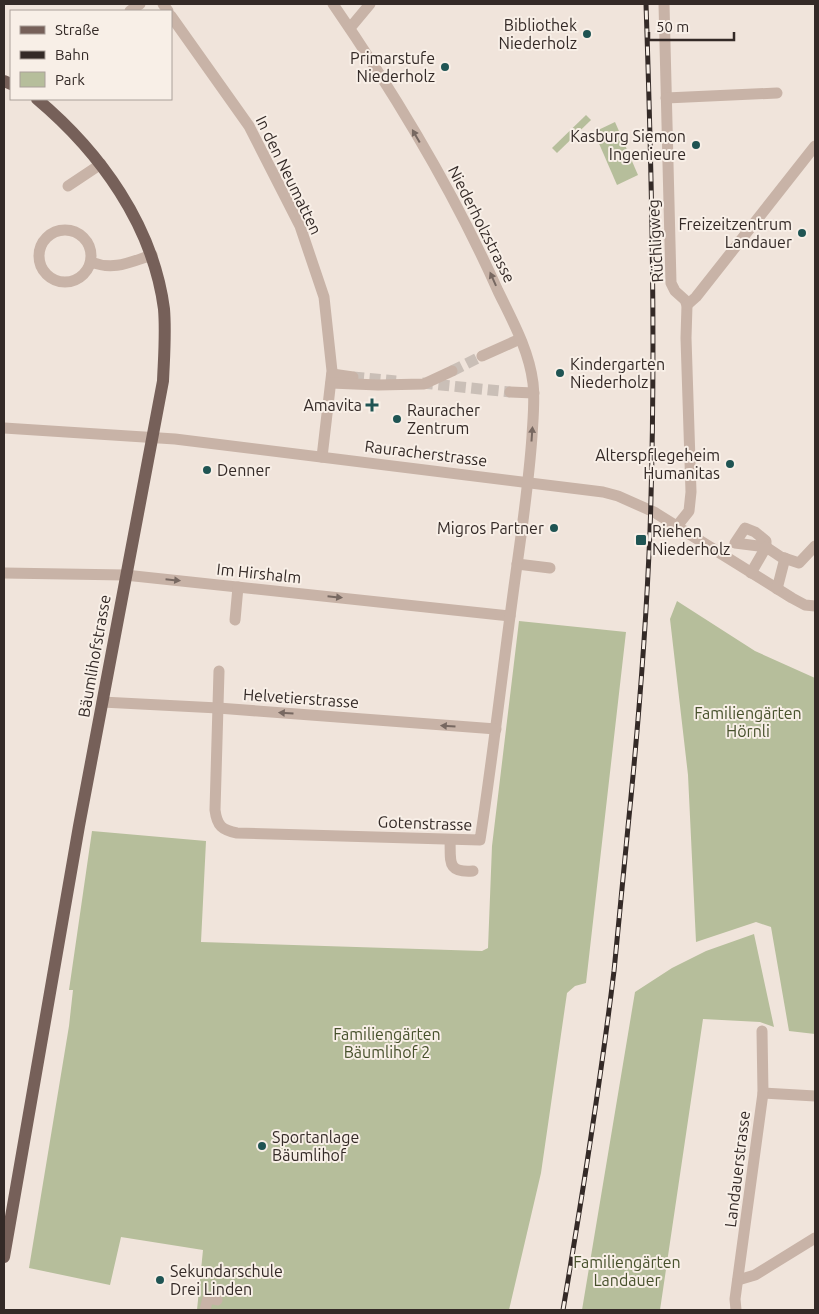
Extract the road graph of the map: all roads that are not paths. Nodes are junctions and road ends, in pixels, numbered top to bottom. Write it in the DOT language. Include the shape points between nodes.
graph roads {
  1 [pos="333,4"];
  2 [pos="370,4"];
  3 [pos="664,4"];
  4 [pos="172,17"];
  5 [pos="350,28"];
  6 [pos="777,93"];
  7 [pos="666,98"];
  8 [pos="38,100"];
  9 [pos="815,146"];
  10 [pos="100,164"];
  11 [pos="68,186"];
  12 [pos="152,256"];
  13 [pos="90,262"];
  14 [pos="687,305"];
  15 [pos="520,339"];
  16 [pos="482,356"];
  17 [pos="452,371"];
  18 [pos="353,377"];
  19 [pos="332,378"];
  20 [pos="510,392"];
  21 [pos="534,393"];
  22 [pos="4,428"];
  23 [pos="152,437"];
  24 [pos="322,457"];
  25 [pos="528,482"];
  26 [pos="677,526"];
  27 [pos="815,546"];
  28 [pos="785,558"];
  29 [pos="517,564"];
  30 [pos="550,568"];
  31 [pos="751,572"];
  32 [pos="4,573"];
  33 [pos="125,575"];
  34 [pos="238,587"];
  35 [pos="777,589"];
  36 [pos="815,606"];
  37 [pos="510,616"];
  38 [pos="235,620"];
  39 [pos="219,671"];
  40 [pos="102,702"];
  41 [pos="218,708"];
  42 [pos="496,729"];
  43 [pos="450,840"];
  44 [pos="473,871"];
  45 [pos="762,1031"];
  46 [pos="763,1093"];
  47 [pos="815,1096"];
  48 [pos="815,1238"];
  49 [pos="4,1257"];
  50 [pos="738,1280"];
  51 [pos="217,1300"];
  52 [pos="205,1310"];
  53 [pos="736,1310"];
  1 -- 5 [label="street, Niederholzstrasse"];
  2 -- 5 [label="street"];
  3 -- 7 [label="street, Rüchligweg"];
  4 -- 19 [label="street, In den Neumatten" via="249,126 300,226 324,297"];
  15 -- 5 [label="street, Niederholzstrasse, one-way" via="487,265 442,180"];
  6 -- 7 [label="street"];
  7 -- 14 [label="street, Rüchligweg" via="671,284"];
  8 -- 10 [label="main road, Bäumlihofstrasse" via="56,114"];
  9 -- 14 [label="street"];
  10 -- 11 [label="street"];
  10 -- 12 [label="main road, Bäumlihofstrasse" via="137,222"];
  12 -- 13 [label="street" via="118,266 103,267"];
  12 -- 23 [label="main road, Bäumlihofstrasse" via="164,310 165,339 163,381"];
  13 -- 13 [label="street" via="87,270 75,280 58,281 42,267 40,248 44,240 59,230 77,232 89,245"];
  14 -- 26 [label="street" via="691,492 688,511"];
  15 -- 16 [label="street"];
  15 -- 21 [label="street, Niederholzstrasse" via="530,367"];
  17 -- 19 [label="street" via="424,384 378,386"];
  18 -- 19 [label="street"];
  19 -- 24 [label="street, In den Neumatten"];
  20 -- 21 [label="street"];
  25 -- 21 [label="street, Niederholzstrasse, one-way"];
  22 -- 23 [label="street, Rauracherstrasse"];
  23 -- 24 [label="street, Rauracherstrasse"];
  23 -- 33 [label="main road, Bäumlihofstrasse"];
  24 -- 25 [label="street, Rauracherstrasse"];
  25 -- 26 [label="street, Rauracherstrasse" via="618,496"];
  25 -- 29 [label="street, Gotenstrasse"];
  26 -- 31 [label="street, Rauracherstrasse"];
  27 -- 28 [label="street" via="798,563"];
  28 -- 31 [label="street" via="766,548"];
  28 -- 35 [label="street"];
  29 -- 30 [label="street"];
  29 -- 37 [label="street, Gotenstrasse"];
  31 -- 35 [label="street, Rauracherstrasse"];
  32 -- 33 [label="street, Im Hirshalm"];
  33 -- 34 [label="street, Im Hirshalm, one-way"];
  33 -- 40 [label="main road, Bäumlihofstrasse"];
  34 -- 37 [label="street, Im Hirshalm, one-way"];
  34 -- 38 [label="street"];
  35 -- 36 [label="street, Rauracherstrasse" via="805,605"];
  37 -- 42 [label="street, Gotenstrasse"];
  39 -- 41 [label="street, Gotenstrasse"];
  40 -- 41 [label="street, Helvetierstrasse"];
  40 -- 49 [label="main road, Bäumlihofstrasse"];
  42 -- 41 [label="street, Helvetierstrasse, one-way"];
  41 -- 43 [label="street, Gotenstrasse" via="215,810 216,820 226,831"];
  42 -- 43 [label="street, Gotenstrasse" via="480,840"];
  43 -- 44 [label="street" via="453,867 461,872"];
  45 -- 46 [label="street, Landauerstrasse"];
  46 -- 47 [label="street"];
  46 -- 50 [label="street, Landauerstrasse"];
  48 -- 50 [label="street" via="755,1275"];
  50 -- 53 [label="street, Landauerstrasse"];
  51 -- 52 [label="street" via="208,1298"];
}
